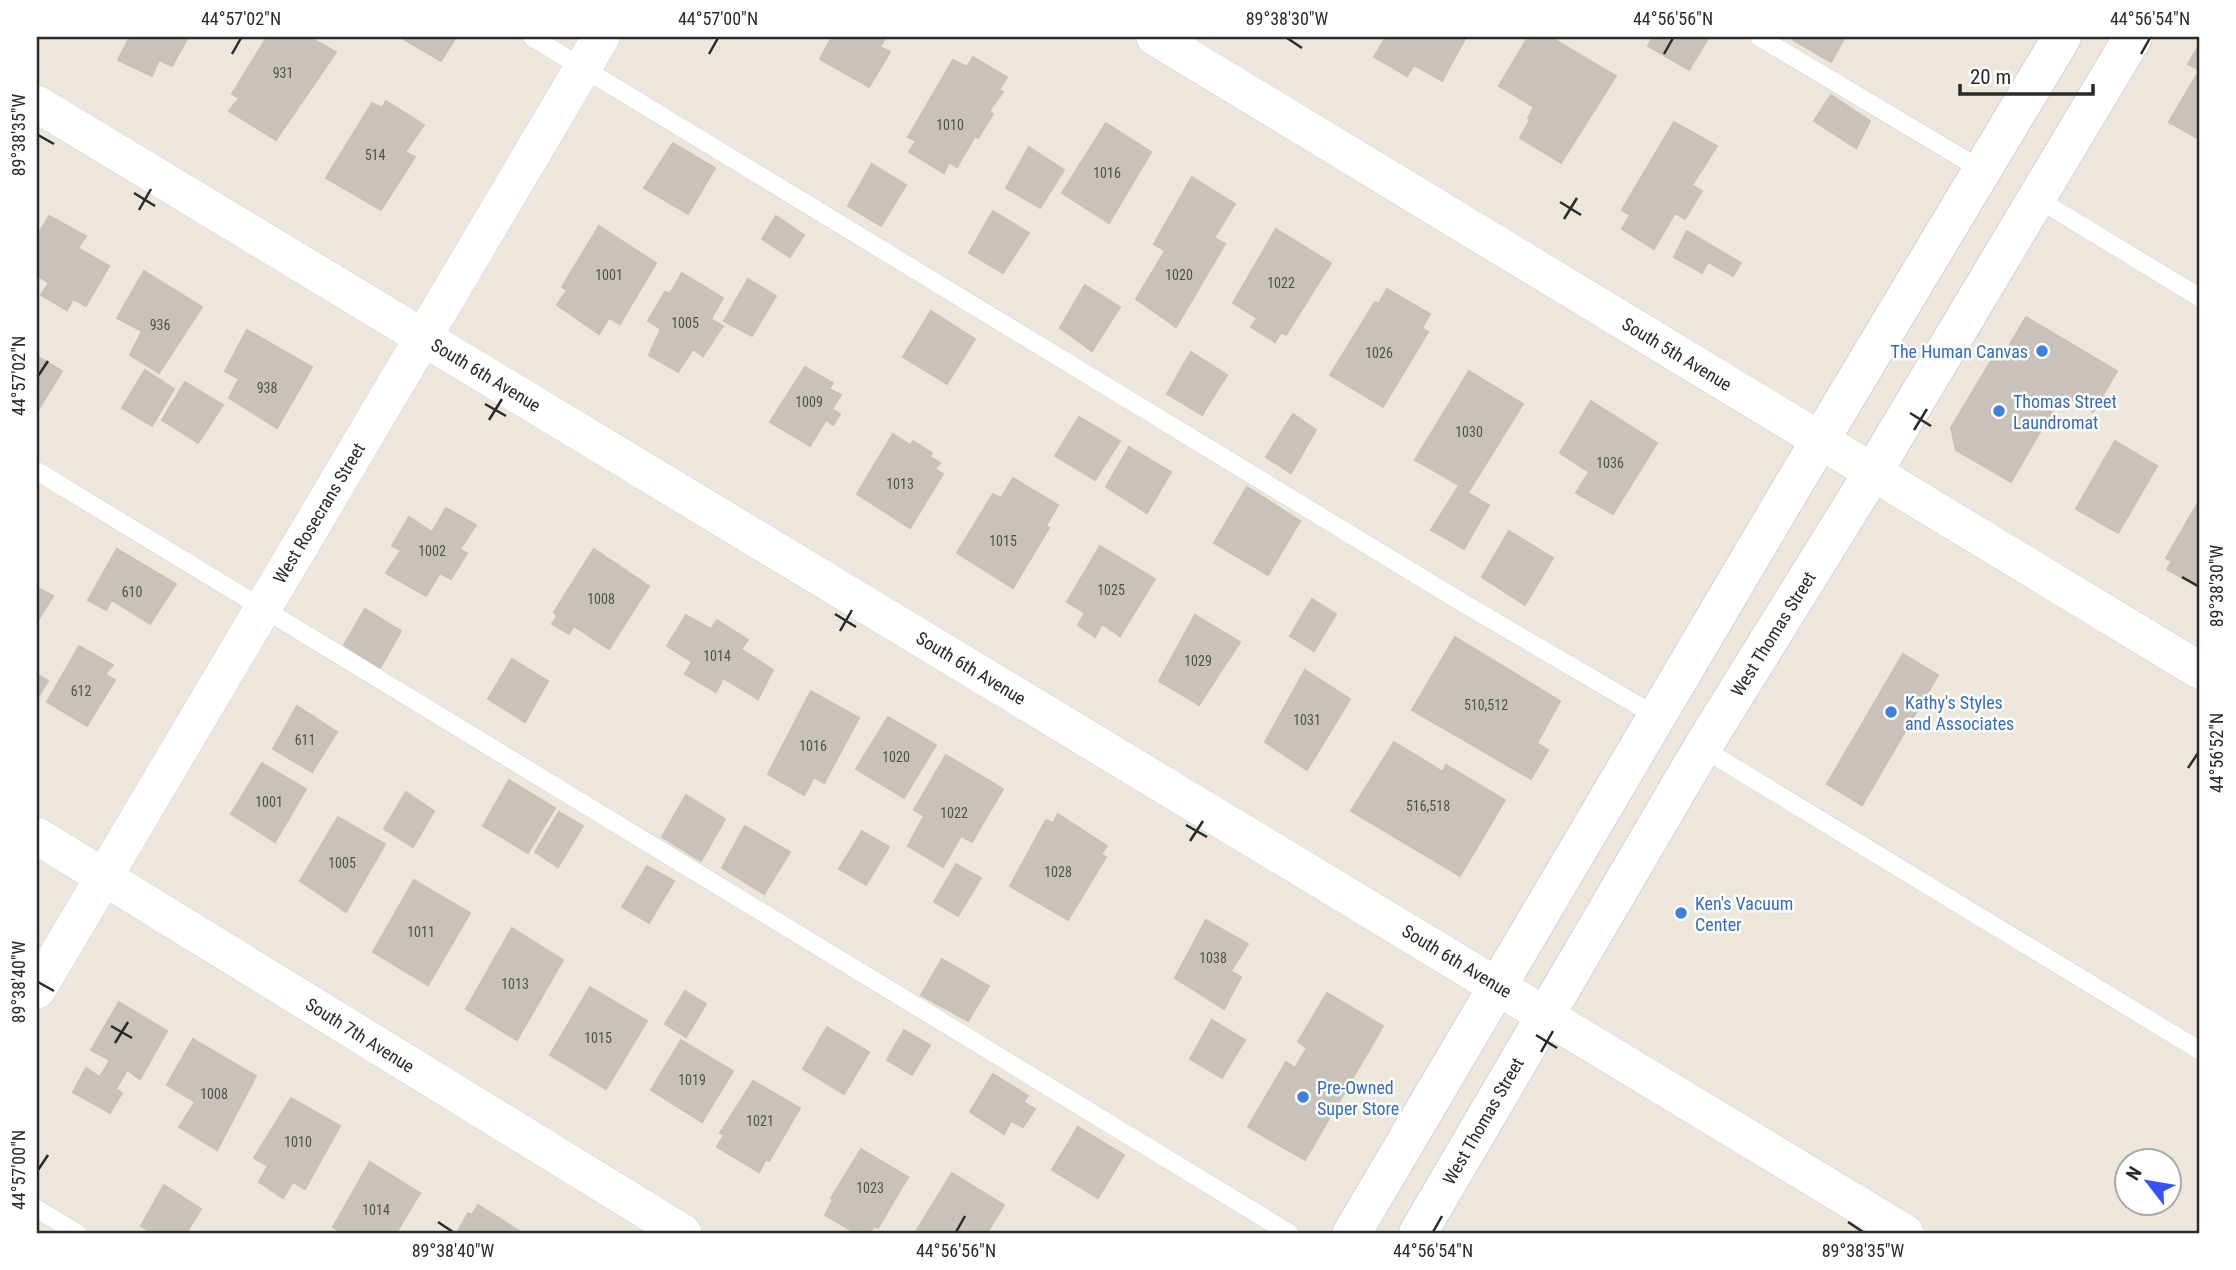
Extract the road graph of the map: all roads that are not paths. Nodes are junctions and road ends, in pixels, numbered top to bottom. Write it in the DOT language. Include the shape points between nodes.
graph roads {
  1 [pos="532,37"];
  2 [pos="601,37"];
  3 [pos="1155,37"];
  4 [pos="1759,37"];
  5 [pos="2062,37"];
  6 [pos="2133,37"];
  7 [pos="582,68"];
  8 [pos="37,104"];
  9 [pos="1982,170"];
  10 [pos="2036,198"];
  11 [pos="2199,297"];
  12 [pos="424,337"];
  13 [pos="1819,441"];
  14 [pos="37,471"];
  15 [pos="1873,472"];
  16 [pos="263,607"];
  17 [pos="2199,670"];
  18 [pos="1656,716"];
  19 [pos="1702,748"];
  20 [pos="37,836"];
  21 [pos="103,877"];
  22 [pos="1498,986"];
  23 [pos="37,990"];
  24 [pos="1544,1015"];
  25 [pos="2199,1050"];
  26 [pos="37,1209"];
  27 [pos="77,1233"];
  28 [pos="683,1233"];
  29 [pos="1289,1233"];
  30 [pos="1352,1233"];
  31 [pos="1418,1233"];
  32 [pos="1905,1233"];
  1 -- 7 [label="lane"];
  2 -- 7 [label="street, West Rosecrans Street"];
  3 -- 13 [label="street, South 5th Avenue"];
  4 -- 9 [label="lane"];
  5 -- 9 [label="main road"];
  6 -- 10 [label="main road, West Thomas Street"];
  7 -- 12 [label="street, West Rosecrans Street"];
  7 -- 18 [label="lane"];
  8 -- 12 [label="street, South 6th Avenue"];
  9 -- 13 [label="main road"];
  10 -- 11 [label="lane"];
  10 -- 15 [label="main road, West Thomas Street"];
  12 -- 16 [label="street, West Rosecrans Street"];
  12 -- 22 [label="street, South 6th Avenue"];
  13 -- 15 [label="street, South 5th Avenue"];
  13 -- 18 [label="main road"];
  14 -- 16 [label="lane"];
  15 -- 17 [label="street, South 5th Avenue"];
  15 -- 19 [label="main road, West Thomas Street"];
  16 -- 21 [label="street, West Rosecrans Street"];
  16 -- 29 [label="lane"];
  18 -- 22 [label="main road"];
  19 -- 24 [label="main road, West Thomas Street"];
  19 -- 25 [label="lane"];
  20 -- 21 [label="street, South 7th Avenue"];
  21 -- 23 [label="street, West Rosecrans Street"];
  21 -- 28 [label="street, South 7th Avenue"];
  22 -- 24 [label="street, South 6th Avenue"];
  22 -- 30 [label="main road"];
  24 -- 31 [label="main road, West Thomas Street"];
  24 -- 32 [label="street, South 6th Avenue"];
  26 -- 27 [label="lane"];
}
